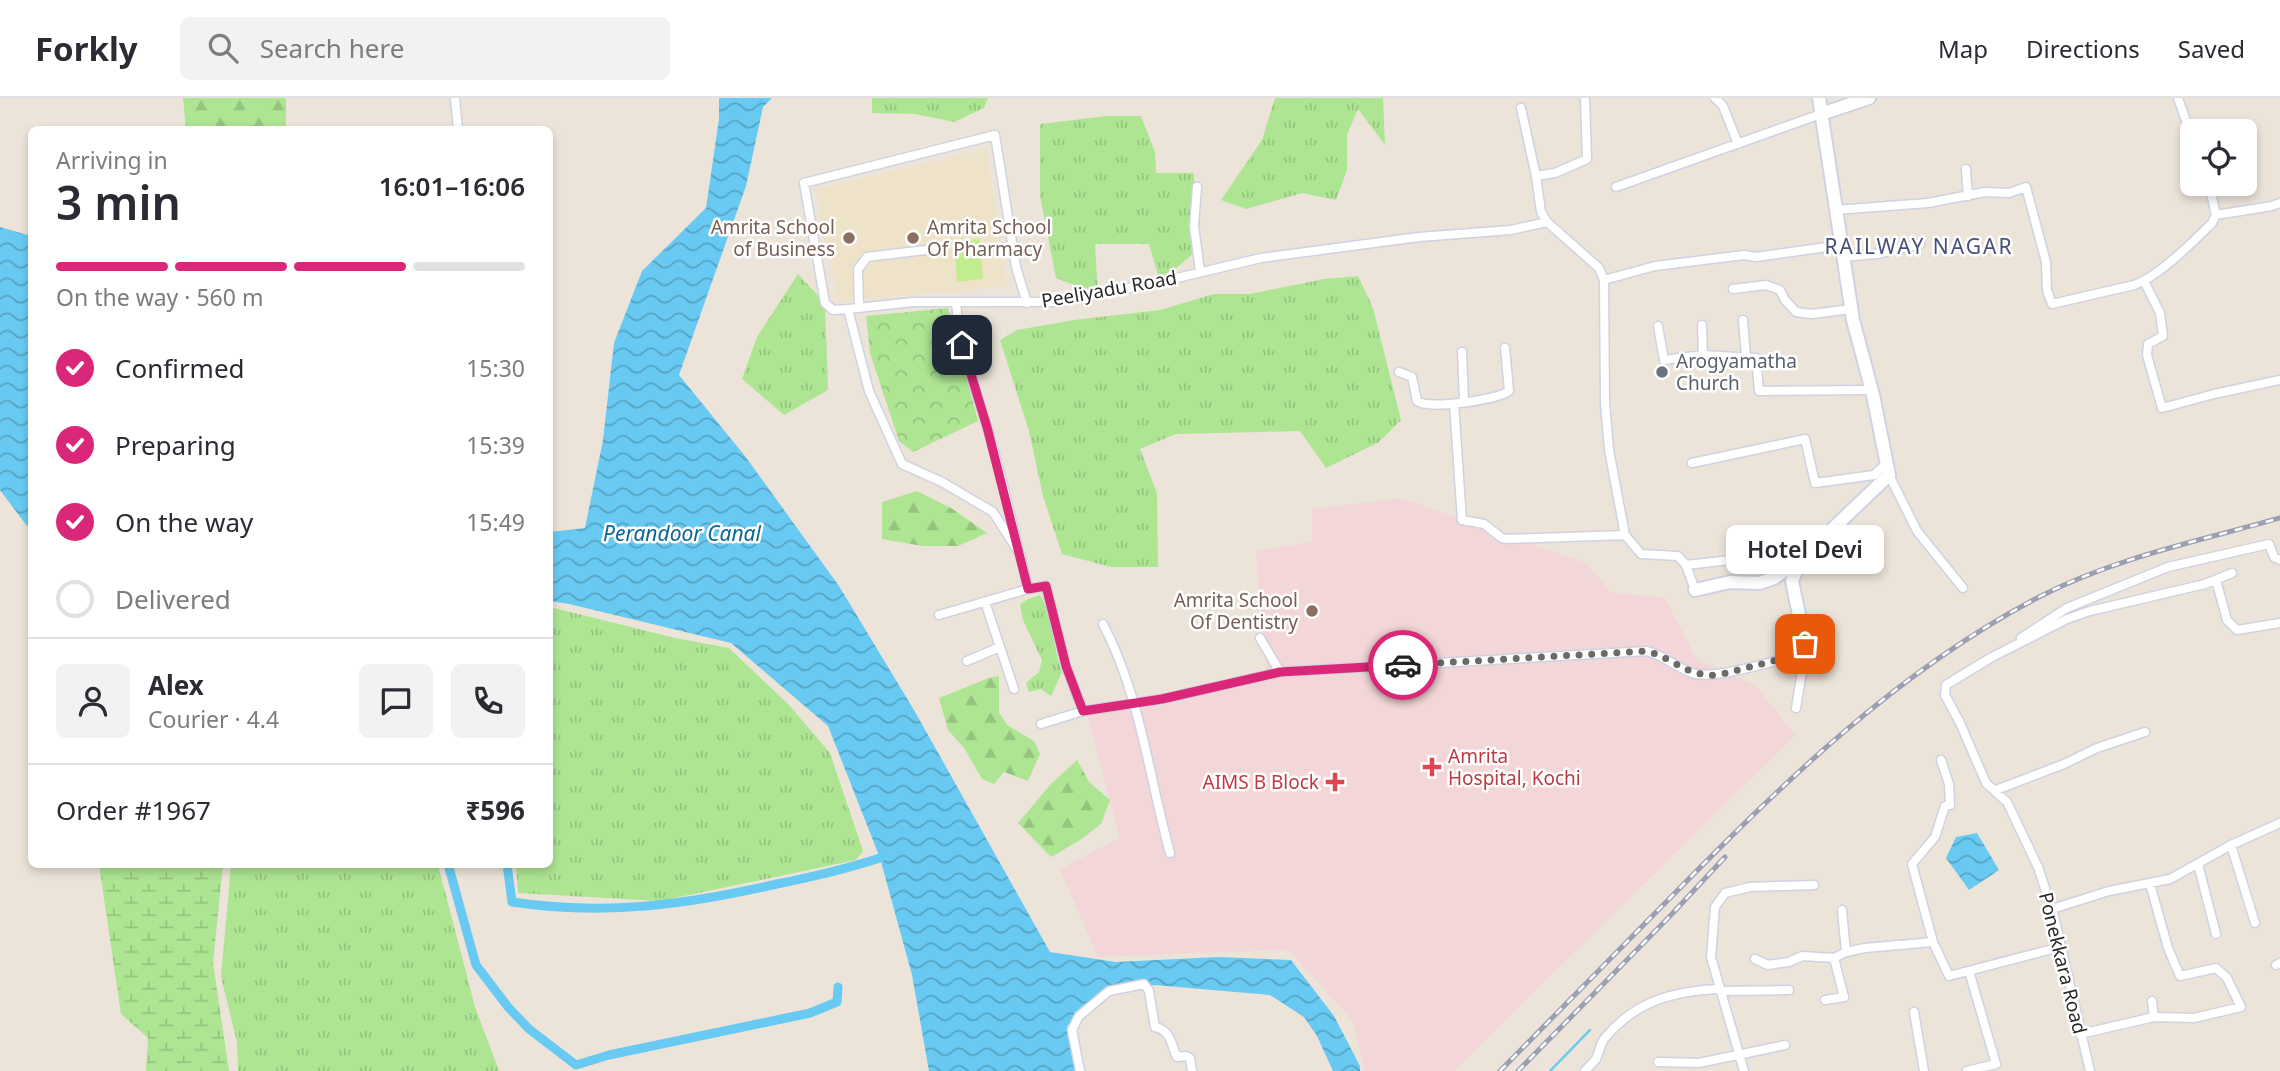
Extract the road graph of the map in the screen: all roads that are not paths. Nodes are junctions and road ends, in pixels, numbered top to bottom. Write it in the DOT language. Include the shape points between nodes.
graph roads {
  1 [pos="455,98"];
  2 [pos="1585,98"];
  3 [pos="1715,98"];
  4 [pos="1819,98"];
  5 [pos="1869,98"];
  6 [pos="2178,98"];
  7 [pos="1521,108"];
  8 [pos="1821,114"];
  9 [pos="2185,119"];
  10 [pos="458,126"];
  11 [pos="1738,144"];
  12 [pos="1966,169"];
  13 [pos="1536,176"];
  14 [pos="1198,187"];
  15 [pos="1616,187"];
  16 [pos="1968,196"];
  17 [pos="2212,196"];
  18 [pos="2280,203"];
  19 [pos="1835,211"];
  20 [pos="2216,215"];
  21 [pos="1547,222"];
  22 [pos="1920,244"];
  23 [pos="942,248"];
  24 [pos="1842,251"];
  25 [pos="1200,271"];
  26 [pos="1604,279"];
  27 [pos="2144,281"];
  28 [pos="1733,289"];
  29 [pos="956,302"];
  30 [pos="1027,303"];
  31 [pos="859,307"];
  32 [pos="848,309"];
  33 [pos="1851,309"];
  34 [pos="1743,320"];
  35 [pos="1702,325"];
  36 [pos="1658,326"];
  37 [pos="1505,348"];
  38 [pos="1462,352"];
  39 [pos="1703,355"];
  40 [pos="1746,358"];
  41 [pos="1399,372"];
  42 [pos="2280,380"];
  43 [pos="1871,390"];
  44 [pos="1464,401"];
  45 [pos="1454,404"];
  46 [pos="1692,463"];
  47 [pos="1888,470"];
  48 [pos="1625,535"];
  49 [pos="1020,554"];
  50 [pos="1801,559"];
  51 [pos="2280,560"];
  52 [pos="1686,565"];
  53 [pos="2232,573"];
  54 [pos="2216,580"];
  55 [pos="1028,589"];
  56 [pos="1963,589"];
  57 [pos="1695,590"];
  58 [pos="985,602"];
  59 [pos="939,615"];
  60 [pos="2280,623"];
  61 [pos="1103,624"];
  62 [pos="1260,638"];
  63 [pos="1000,647"];
  64 [pos="1805,653"];
  65 [pos="1992,657"];
  66 [pos="967,661"];
  67 [pos="1280,672"];
  68 [pos="1014,689"];
  69 [pos="1133,702"];
  70 [pos="1796,708"];
  71 [pos="1083,711"];
  72 [pos="1041,724"];
  73 [pos="2145,732"];
  74 [pos="1941,760"];
  75 [pos="1996,790"];
  76 [pos="2280,823"];
  77 [pos="2231,845"];
  78 [pos="1170,853"];
  79 [pos="2198,864"];
  80 [pos="2150,884"];
  81 [pos="1814,885"];
  82 [pos="2052,909"];
  83 [pos="1842,910"];
  84 [pos="2255,923"];
  85 [pos="2216,934"];
  86 [pos="1933,942"];
  87 [pos="2060,947"];
  88 [pos="1846,952"];
  89 [pos="1834,958"];
  90 [pos="1755,959"];
  91 [pos="1969,971"];
  92 [pos="1720,990"];
  93 [pos="1789,990"];
  94 [pos="1825,1000"];
  95 [pos="2152,1001"];
  96 [pos="1914,1012"];
  97 [pos="2154,1017"];
  98 [pos="2080,1034"];
  99 [pos="1785,1045"];
  100 [pos="1739,1056"];
  101 [pos="1658,1062"];
  102 [pos="1080,1071"];
  103 [pos="1192,1071"];
  104 [pos="1585,1071"];
  105 [pos="1744,1071"];
  106 [pos="1924,1071"];
  107 [pos="1967,1071"];
  108 [pos="2090,1071"];
  1 -- 10 [label="street"];
  2 -- 13 [label="street" via="1587,159"];
  3 -- 11 [label="street" via="1723,106"];
  4 -- 8 [label="street"];
  5 -- 8 [label="street"];
  6 -- 9 [label="street"];
  7 -- 13 [label="street"];
  8 -- 11 [label="street"];
  8 -- 19 [label="street"];
  11 -- 15 [label="street"];
  12 -- 16 [label="street"];
  13 -- 21 [label="street" via="1541,212"];
  14 -- 25 [label="street" via="1194,226"];
  16 -- 19 [label="street"];
  16 -- 27 [label="street" via="2026,187 2052,304"];
  17 -- 20 [label="street"];
  18 -- 20 [label="street"];
  19 -- 24 [label="street"];
  20 -- 27 [label="street" via="2199,236"];
  21 -- 25 [label="street, Peeliyadu Road" via="1261,258"];
  21 -- 26 [label="street" via="1599,268"];
  22 -- 24 [label="street" via="1877,254"];
  23 -- 31 [label="street" via="867,257 858,269"];
  24 -- 26 [label="street" via="1744,255 1655,266"];
  24 -- 33 [label="street"];
  25 -- 30 [label="street, Peeliyadu Road" via="1057,302"];
  26 -- 48 [label="street" via="1605,403"];
  27 -- 42 [label="street" via="2160,313 2163,336 2148,344 2147,355 2162,408"];
  28 -- 33 [label="street" via="1766,285 1780,290 1796,312"];
  29 -- 30 [label="street, Peeliyadu Road"];
  29 -- 31 [label="street, Peeliyadu Road"];
  29 -- 49 [label="street" via="968,368"];
  30 -- 32 [label="street" via="1016,267 995,135 804,183 825,303 833,310"];
  31 -- 32 [label="street, Peeliyadu Road"];
  32 -- 49 [label="street" via="869,391 902,464 993,512"];
  33 -- 43 [label="street"];
  34 -- 40 [label="street"];
  35 -- 39 [label="street"];
  36 -- 39 [label="street" via="1664,360"];
  37 -- 44 [label="street" via="1509,391 1502,397"];
  38 -- 44 [label="street"];
  39 -- 40 [label="street"];
  40 -- 43 [label="street" via="1756,358 1759,391"];
  41 -- 45 [label="street" via="1412,377 1419,403"];
  43 -- 47 [label="street"];
  44 -- 45 [label="street"];
  45 -- 48 [label="street" via="1462,520 1484,524 1507,539"];
  46 -- 47 [label="street" via="1805,439 1815,483"];
  47 -- 50 [label="street"];
  47 -- 56 [label="street" via="1917,531"];
  48 -- 52 [label="street" via="1641,554 1678,556"];
  49 -- 55 [label="street"];
  50 -- 52 [label="street" via="1794,553"];
  50 -- 57 [label="street" via="1759,583 1730,582"];
  50 -- 64 [label="street" via="1792,580"];
  51 -- 65 [label="street" via="2269,544 2168,567 2067,608"];
  52 -- 57 [label="street"];
  53 -- 54 [label="street, Ponekkara Road"];
  54 -- 60 [label="street" via="2227,620 2237,630"];
  54 -- 65 [label="street, Ponekkara Road" via="2067,619"];
  55 -- 58 [label="street"];
  55 -- 71 [label="street" via="1046,586 1066,666"];
  58 -- 59 [label="street"];
  58 -- 63 [label="street"];
  61 -- 69 [label="street"];
  62 -- 67 [label="street"];
  63 -- 66 [label="street"];
  63 -- 68 [label="street"];
  64 -- 67 [label="street" via="1704,676 1647,651"];
  64 -- 70 [label="street"];
  65 -- 75 [label="street, Ponekkara Road" via="1946,685 1945,695 1986,783"];
  67 -- 69 [label="street"];
  69 -- 71 [label="street"];
  69 -- 78 [label="street"];
  71 -- 72 [label="street"];
  73 -- 75 [label="street"];
  74 -- 86 [label="street" via="1949,784 1948,805 1935,837 1912,864"];
  75 -- 82 [label="street, Ponekkara Road" via="2011,808"];
  76 -- 77 [label="street"];
  77 -- 79 [label="street"];
  77 -- 84 [label="street"];
  79 -- 80 [label="street"];
  79 -- 85 [label="street"];
  80 -- 82 [label="street"];
  80 -- 97 [label="street" via="2180,976 2216,968 2227,978 2241,1007 2194,1018"];
  81 -- 92 [label="street" via="1750,887 1725,893 1715,907 1711,957"];
  82 -- 87 [label="street, Ponekkara Road"];
  83 -- 88 [label="street"];
  86 -- 88 [label="street"];
  86 -- 91 [label="street" via="1949,976"];
  87 -- 91 [label="street"];
  87 -- 98 [label="street, Ponekkara Road"];
  88 -- 89 [label="street"];
  89 -- 90 [label="street" via="1802,956 1768,965"];
  89 -- 94 [label="street" via="1844,997"];
  91 -- 107 [label="street" via="1996,1064"];
  92 -- 93 [label="street"];
  92 -- 100 [label="street"];
  92 -- 104 [label="street" via="1689,990 1635,1010 1602,1041"];
  95 -- 97 [label="street"];
  96 -- 106 [label="street"];
  97 -- 98 [label="street"];
  98 -- 108 [label="street, Ponekkara Road"];
  99 -- 100 [label="street"];
  100 -- 101 [label="street" via="1699,1063"];
  100 -- 105 [label="street"];
  102 -- 103 [label="street" via="1072,1030 1079,1016 1109,991 1144,984 1155,1027 1170,1037 1177,1056 1190,1058"];
}
